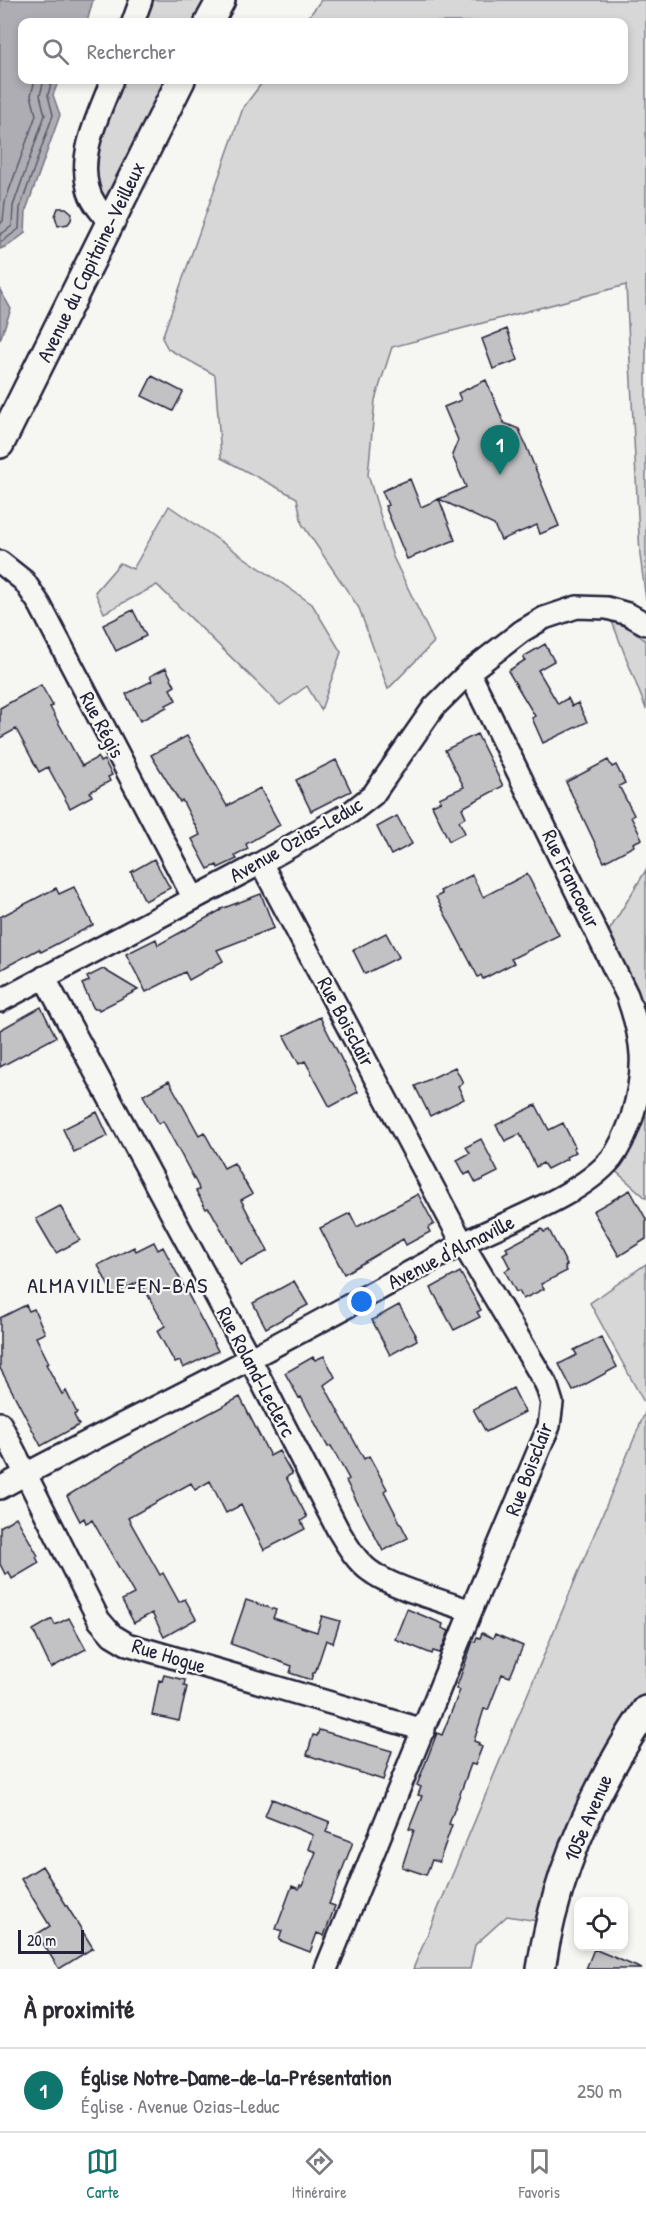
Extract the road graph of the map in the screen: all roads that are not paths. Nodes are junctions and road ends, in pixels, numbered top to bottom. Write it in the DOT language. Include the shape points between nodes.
graph roads {
  1 [pos="141,0"];
  2 [pos="221,0"];
  3 [pos="134,18"];
  4 [pos="211,18"];
  5 [pos="111,84"];
  6 [pos="179,84"];
  7 [pos="111,224"];
  8 [pos="0,444"];
  9 [pos="0,561"];
  10 [pos="646,624"];
  11 [pos="469,672"];
  12 [pos="261,863"];
  13 [pos="193,897"];
  14 [pos="44,977"];
  15 [pos="0,1001"];
  16 [pos="640,1095"];
  17 [pos="463,1244"];
  18 [pos="250,1359"];
  19 [pos="0,1423"];
  20 [pos="27,1473"];
  21 [pos="0,1488"];
  22 [pos="471,1611"];
  23 [pos="646,1710"];
  24 [pos="424,1730"];
  25 [pos="326,1969"];
  26 [pos="541,1969"];
  1 -- 3 [label="street"];
  2 -- 4 [label="street"];
  5 -- 7 [label="street" via="87,148 85,171 88,190"];
  6 -- 7 [label="street, Avenue du Capitaine-Veilleux"];
  7 -- 8 [label="street, Avenue du Capitaine-Veilleux"];
  9 -- 13 [label="street, Rue Régis" via="24,581 40,605"];
  10 -- 11 [label="street, Avenue Ozias-Leduc" via="607,608 576,607 522,631"];
  11 -- 12 [label="street, Avenue Ozias-Leduc" via="434,707 373,795 351,812"];
  11 -- 16 [label="street, Rue Francoeur" via="627,994 643,1053"];
  12 -- 13 [label="street, Avenue Ozias-Leduc"];
  12 -- 17 [label="street, Rue Boisclair"];
  13 -- 14 [label="street, Avenue Ozias-Leduc"];
  14 -- 15 [label="street, Avenue Ozias-Leduc"];
  14 -- 18 [label="street, Rue Roland-Leclerc"];
  16 -- 17 [label="street, Avenue d'Almaville" via="628,1130 600,1171 575,1189"];
  17 -- 18 [label="street, Avenue d'Almaville"];
  17 -- 22 [label="street, Rue Boisclair" via="546,1384 552,1403 549,1425"];
  18 -- 20 [label="street, Avenue d'Almaville"];
  18 -- 22 [label="street, Rue Roland-Leclerc" via="352,1553 370,1571 391,1582"];
  19 -- 20 [label="street, Rue Hogue"];
  20 -- 21 [label="street, Avenue d'Almaville"];
  20 -- 24 [label="street, Rue Hogue" via="99,1620 112,1635 127,1644"];
  22 -- 24 [label="street, Rue Boisclair"];
  23 -- 26 [label="street, 105e Avenue" via="615,1757 580,1834 549,1923"];
  24 -- 25 [label="street, Rue Boisclair"];
}
